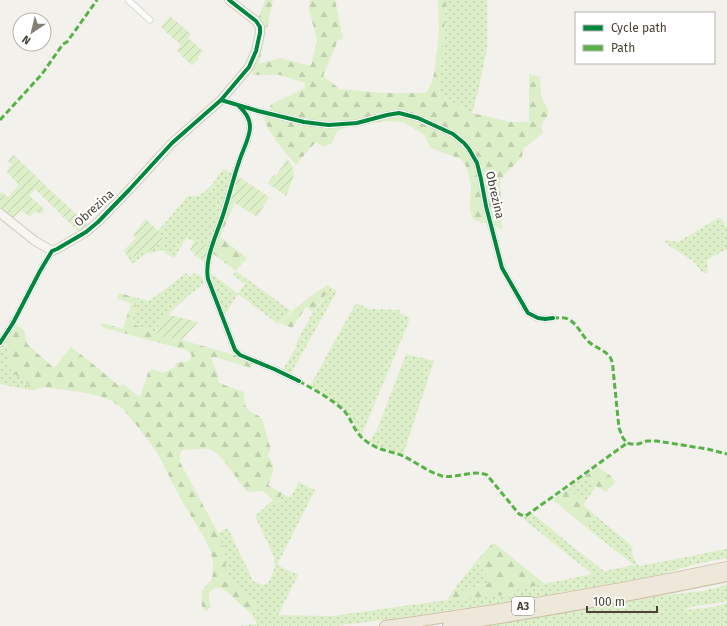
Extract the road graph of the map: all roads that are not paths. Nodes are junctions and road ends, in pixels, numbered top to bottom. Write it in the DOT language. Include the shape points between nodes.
graph roads {
  1 [pos="128,0"];
  2 [pos="229,0"];
  3 [pos="150,20"];
  4 [pos="221,100"];
  5 [pos="239,106"];
  6 [pos="0,213"];
  7 [pos="52,251"];
  8 [pos="553,318"];
  9 [pos="0,344"];
  10 [pos="299,382"];
  11 [pos="727,567"];
  12 [pos="727,576"];
  13 [pos="386,626"];
  14 [pos="448,626"];
  1 -- 3 [label="street"];
  2 -- 4 [label="street, Obrezina" via="256,21 260,27 260,34 249,67"];
  4 -- 5 [label="street, Obrezina"];
  4 -- 7 [label="street, Obrezina" via="172,143 98,222 58,250"];
  5 -- 8 [label="street, Obrezina" via="304,122 329,125 357,123 399,113 418,118 453,134 469,149 477,163 502,268 528,313 538,318"];
  5 -- 10 [label="street" via="248,117 249,134 211,249 208,279 238,353"];
  6 -- 7 [label="street"];
  7 -- 9 [label="street"];
  11 -- 13 [label="highway, A3" via="573,597"];
  12 -- 14 [label="highway, A3" via="586,604"];
}
